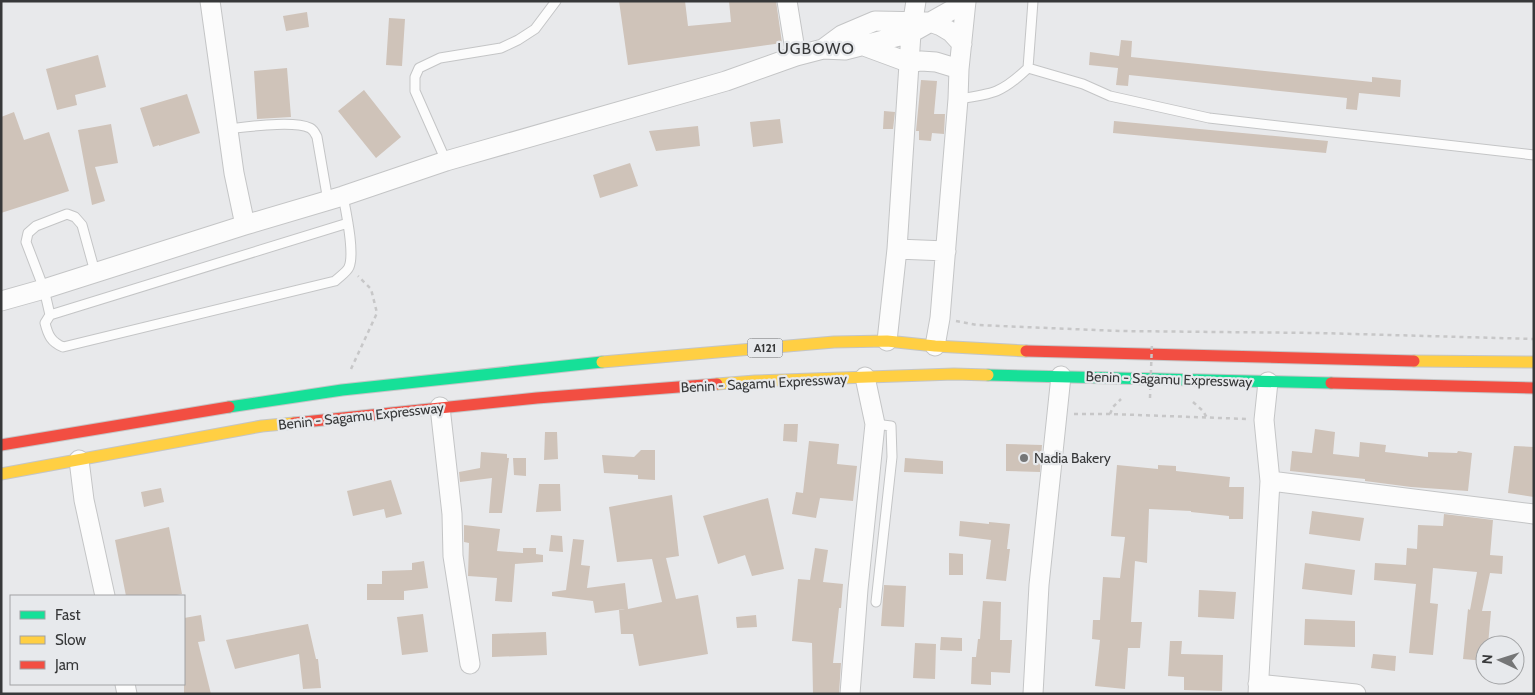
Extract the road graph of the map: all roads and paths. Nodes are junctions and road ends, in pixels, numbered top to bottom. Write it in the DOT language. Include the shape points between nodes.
graph roads {
  1 [pos="210,1"];
  2 [pos="556,1"];
  3 [pos="787,1"];
  4 [pos="1033,1"];
  5 [pos="966,2"];
  6 [pos="917,16"];
  7 [pos="962,44"];
  8 [pos="864,46"];
  9 [pos="823,49"];
  10 [pos="796,56"];
  11 [pos="910,63"];
  12 [pos="1028,68"];
  13 [pos="959,69"];
  14 [pos="958,100"];
  15 [pos="227,129"];
  16 [pos="1534,155"];
  17 [pos="446,161"];
  18 [pos="336,199"];
  19 [pos="348,223"];
  20 [pos="245,225"];
  21 [pos="897,249"];
  22 [pos="946,251"];
  23 [pos="349,268"];
  24 [pos="95,272"];
  25 [pos="44,289"];
  26 [pos="1,301"];
  27 [pos="50,315"];
  28 [pos="940,318"];
  29 [pos="1534,338"];
  30 [pos="887,341"];
  31 [pos="1152,342"];
  32 [pos="935,346"];
  33 [pos="1534,362"];
  34 [pos="1061,376"];
  35 [pos="865,377"];
  36 [pos="1268,382"];
  37 [pos="1534,388"];
  38 [pos="342,390"];
  39 [pos="1130,398"];
  40 [pos="1158,398"];
  41 [pos="1190,400"];
  42 [pos="440,407"];
  43 [pos="1110,414"];
  44 [pos="1057,415"];
  45 [pos="1207,419"];
  46 [pos="1264,420"];
  47 [pos="875,424"];
  48 [pos="1,445"];
  49 [pos="79,460"];
  50 [pos="2,471"];
  51 [pos="1270,481"];
  52 [pos="1534,514"];
  53 [pos="105,595"];
  54 [pos="876,602"];
  55 [pos="470,664"];
  56 [pos="1258,689"];
  57 [pos="850,694"];
  58 [pos="1033,694"];
  59 [pos="1356,694"];
  1 -- 15 [label="street"];
  2 -- 17 [label="lane" via="535,28 518,40 501,48 440,58 420,68 415,77 415,91"];
  3 -- 10 [label="street"];
  4 -- 12 [label="lane"];
  5 -- 6 [label="street" via="949,13"];
  5 -- 7 [label="street"];
  6 -- 7 [label="street" via="942,26"];
  6 -- 8 [label="street"];
  6 -- 9 [label="street" via="875,21 842,35"];
  6 -- 11 [label="street"];
  7 -- 13 [label="street"];
  8 -- 9 [label="street" via="845,50"];
  8 -- 11 [label="street"];
  9 -- 10 [label="street"];
  10 -- 17 [label="street" via="726,81"];
  11 -- 13 [label="street" via="936,62"];
  11 -- 21 [label="street"];
  12 -- 14 [label="lane" via="1012,84 993,94"];
  12 -- 16 [label="lane" via="1083,84 1110,96 1209,118"];
  13 -- 14 [label="street"];
  14 -- 22 [label="street"];
  15 -- 18 [label="lane" via="288,125 312,129"];
  15 -- 20 [label="street"];
  17 -- 18 [label="street"];
  18 -- 19 [label="lane"];
  18 -- 20 [label="street"];
  19 -- 23 [label="lane" via="352,254"];
  19 -- 27 [label="lane"];
  20 -- 24 [label="street"];
  21 -- 22 [label="street"];
  21 -- 30 [label="street"];
  22 -- 28 [label="street"];
  23 -- 27 [label="lane" via="335,281 63,348 48,336 45,323"];
  23 -- 38 [label="path" via="371,289 377,313"];
  24 -- 25 [label="street"];
  24 -- 25 [label="lane" via="82,225 76,217 67,214 36,226 28,233 26,242"];
  25 -- 26 [label="street"];
  25 -- 27 [label="lane"];
  28 -- 29 [label="path" via="976,325 1119,331"];
  28 -- 32 [label="street"];
  30 -- 32 [label="highway, A121"];
  30 -- 38 [label="highway, A121" via="652,356"];
  31 -- 40 [label="path, bridge" via="1150,398"];
  32 -- 33 [label="highway, A121" via="1357,361"];
  34 -- 35 [label="highway, Benin - Sagamu Expressway" via="954,374"];
  34 -- 36 [label="highway, Benin - Sagamu Expressway"];
  34 -- 44 [label="street"];
  35 -- 42 [label="highway, Benin - Sagamu Expressway" via="755,381"];
  35 -- 47 [label="street"];
  36 -- 37 [label="highway, Benin - Sagamu Expressway"];
  36 -- 46 [label="street"];
  38 -- 48 [label="highway, A121"];
  39 -- 43 [label="path" via="1120,399"];
  41 -- 45 [label="path"];
  42 -- 49 [label="highway, Benin - Sagamu Expressway" via="262,426"];
  42 -- 55 [label="street" via="452,514 453,556"];
  43 -- 44 [label="path"];
  43 -- 45 [label="path"];
  44 -- 58 [label="street" via="1039,585"];
  45 -- 46 [label="path"];
  46 -- 51 [label="street"];
  47 -- 54 [label="lane" via="891,426 892,456"];
  47 -- 57 [label="street"];
  49 -- 50 [label="highway, Benin - Sagamu Expressway"];
  49 -- 53 [label="street" via="84,500"];
  51 -- 52 [label="street"];
  51 -- 56 [label="street"];
  56 -- 59 [label="street"];
}
